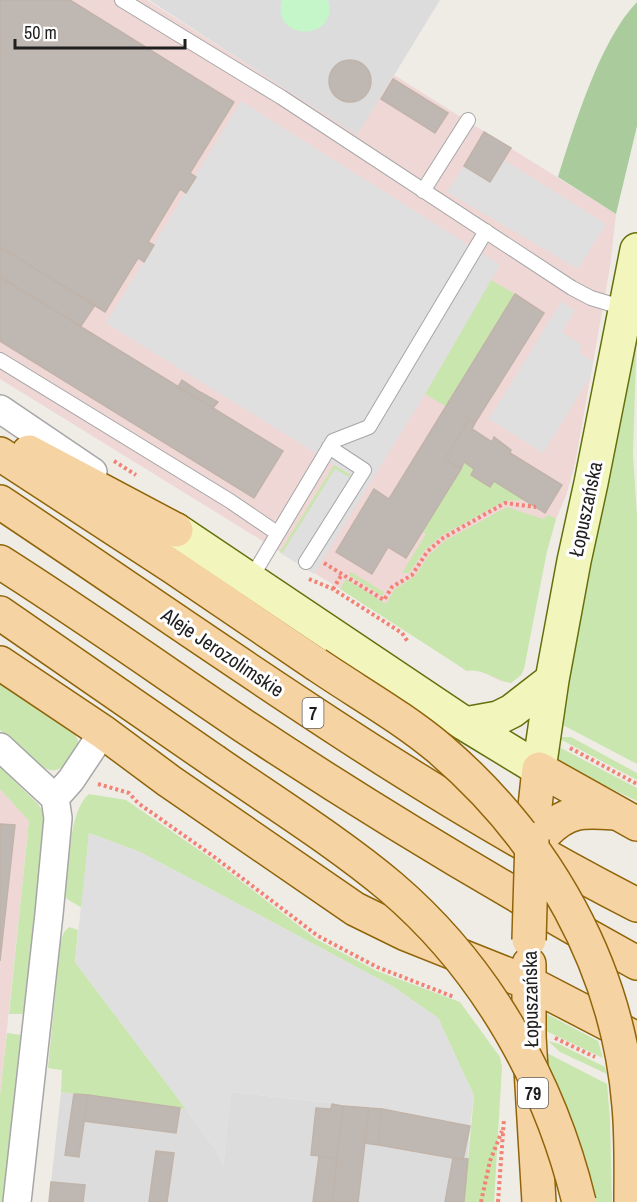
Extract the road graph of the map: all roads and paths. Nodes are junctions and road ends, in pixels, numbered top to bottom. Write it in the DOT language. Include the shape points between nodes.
graph roads {
  1 [pos="122,0"];
  2 [pos="468,120"];
  3 [pos="423,191"];
  4 [pos="486,231"];
  5 [pos="637,250"];
  6 [pos="624,308"];
  7 [pos="0,360"];
  8 [pos="0,409"];
  9 [pos="0,437"];
  10 [pos="329,447"];
  11 [pos="0,454"];
  12 [pos="0,502"];
  13 [pos="536,507"];
  14 [pos="176,530"];
  15 [pos="277,533"];
  16 [pos="0,562"];
  17 [pos="307,565"];
  18 [pos="342,574"];
  19 [pos="250,580"];
  20 [pos="333,589"];
  21 [pos="0,613"];
  22 [pos="408,642"];
  23 [pos="0,663"];
  24 [pos="552,680"];
  25 [pos="465,724"];
  26 [pos="104,732"];
  27 [pos="560,743"];
  28 [pos="0,747"];
  29 [pos="539,769"];
  30 [pos="637,784"];
  31 [pos="63,789"];
  32 [pos="627,819"];
  33 [pos="537,838"];
  34 [pos="637,905"];
  35 [pos="637,963"];
  36 [pos="529,983"];
  37 [pos="456,998"];
  38 [pos="632,1034"];
  39 [pos="548,1036"];
  40 [pos="598,1059"];
  41 [pos="505,1117"];
  42 [pos="504,1127"];
  43 [pos="498,1201"];
  44 [pos="17,1202"];
  45 [pos="481,1202"];
  46 [pos="539,1202"];
  47 [pos="579,1202"];
  48 [pos="631,1202"];
  1 -- 3 [label="lane"];
  2 -- 3 [label="lane"];
  3 -- 4 [label="lane"];
  4 -- 6 [label="lane" via="572,288"];
  4 -- 10 [label="lane" via="369,427 333,441"];
  5 -- 6 [label="main road, Łopuszańska"];
  6 -- 24 [label="main road, Łopuszańska"];
  7 -- 15 [label="lane"];
  8 -- 14 [label="street"];
  9 -- 14 [label="main road"];
  10 -- 15 [label="lane"];
  10 -- 17 [label="lane" via="364,470"];
  11 -- 48 [label="main road, bridge" via="438,747 505,812 563,893 600,973 622,1054 629,1105"];
  12 -- 34 [label="main road, Aleje Jerozolimskie / 7" via="354,741"];
  13 -- 18 [label="path" via="505,503 443,538 412,574 392,587 384,600"];
  14 -- 19 [label="main road"];
  15 -- 19 [label="lane"];
  16 -- 35 [label="main road, 7" via="242,724 464,864"];
  17 -- 18 [label="path"];
  17 -- 20 [label="path"];
  18 -- 20 [label="path"];
  19 -- 25 [label="main road"];
  20 -- 22 [label="path" via="402,633"];
  21 -- 47 [label="main road, bridge" via="346,851 419,914 466,964 512,1034 559,1134"];
  23 -- 26 [label="main road"];
  24 -- 25 [label="main road" via="512,711 498,718"];
  24 -- 29 [label="main road, Łopuszańska"];
  25 -- 29 [label="main road"];
  26 -- 31 [label="street"];
  26 -- 36 [label="main road" via="355,909 406,934"];
  27 -- 30 [label="path"];
  28 -- 31 [label="street"];
  29 -- 32 [label="main road"];
  29 -- 33 [label="main road, Łopuszańska"];
  31 -- 37 [label="path" via="99,784 129,794 318,936 377,967"];
  31 -- 44 [label="street"];
  32 -- 33 [label="main road" via="593,811 575,813 559,819"];
  33 -- 36 [label="main road, Łopuszańska, bridge"];
  36 -- 38 [label="main road"];
  36 -- 46 [label="main road, Łopuszańska / 79"];
  39 -- 40 [label="path"];
  41 -- 42 [label="path"];
  42 -- 43 [label="path"];
  42 -- 45 [label="path" via="490,1161"];
}
